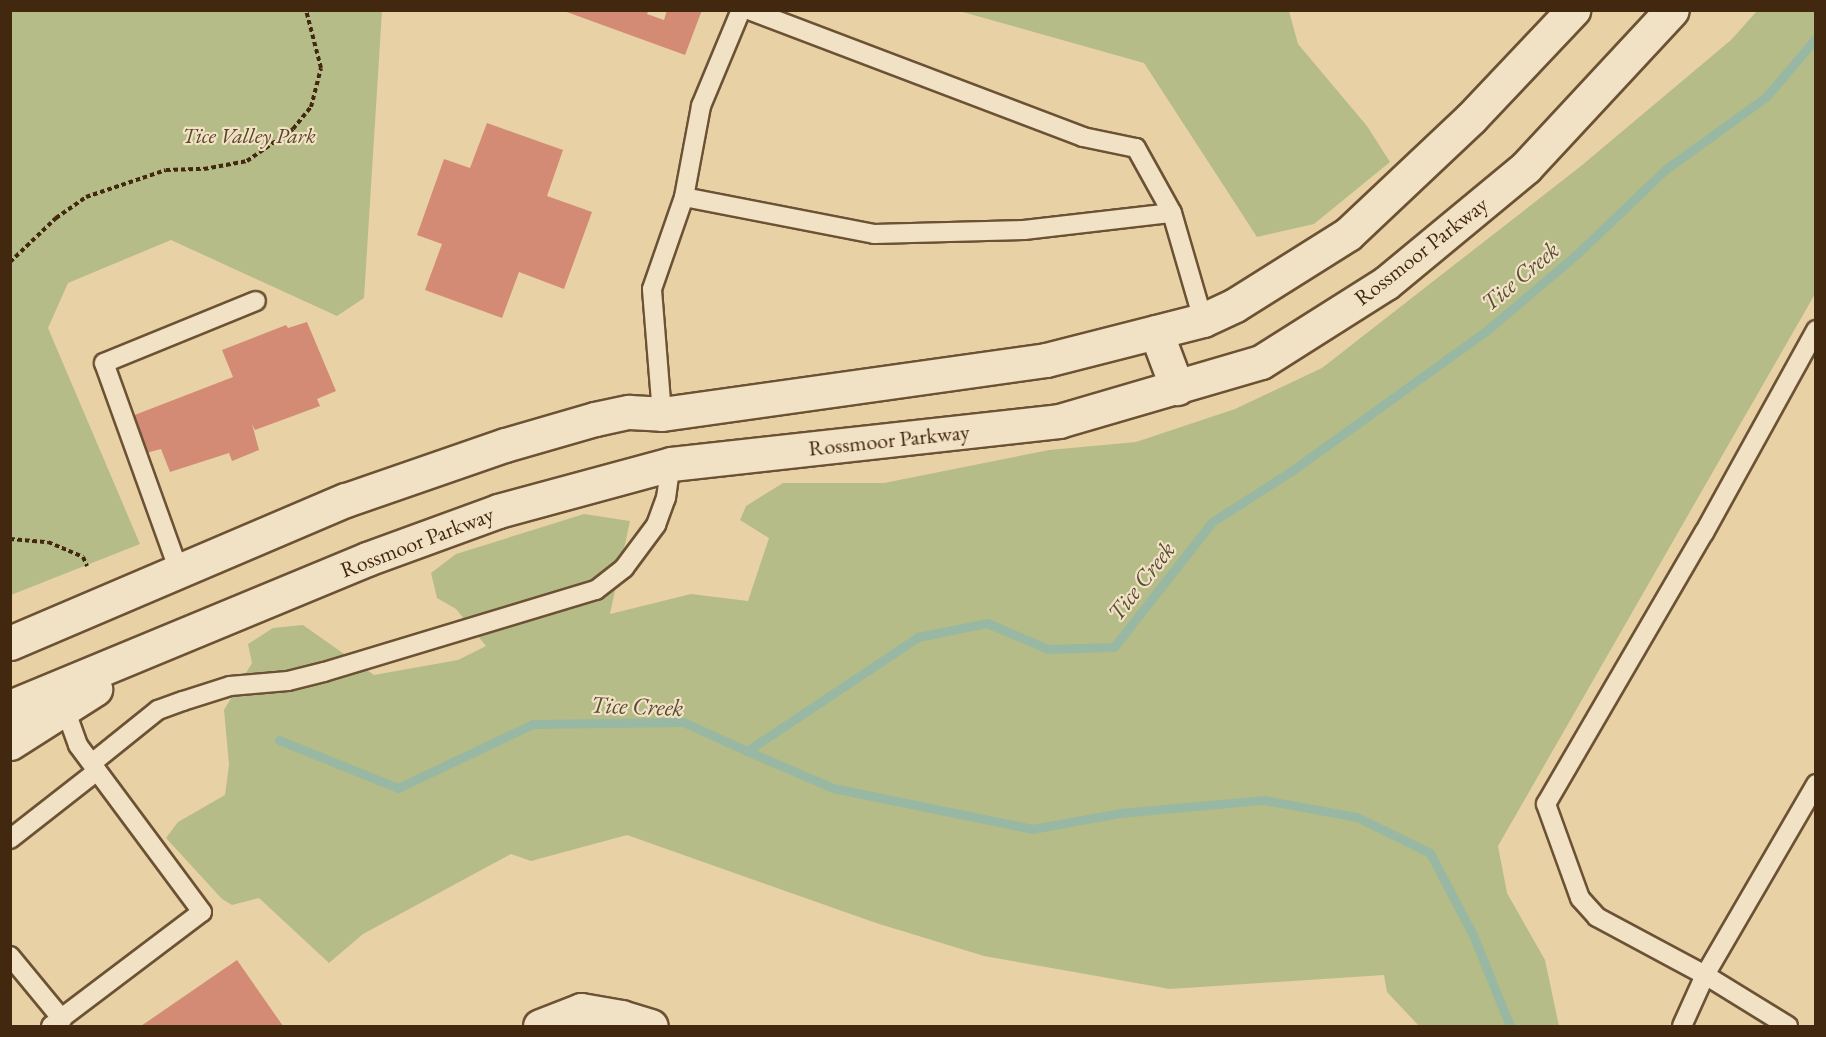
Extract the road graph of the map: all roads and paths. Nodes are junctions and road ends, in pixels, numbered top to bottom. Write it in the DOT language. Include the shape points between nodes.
graph roads {
  1 [pos="306,10"];
  2 [pos="741,10"];
  3 [pos="749,10"];
  4 [pos="1573,10"];
  5 [pos="1672,10"];
  6 [pos="684,197"];
  7 [pos="1173,213"];
  8 [pos="10,261"];
  9 [pos="256,301"];
  10 [pos="1203,320"];
  11 [pos="1815,330"];
  12 [pos="1156,332"];
  13 [pos="1177,388"];
  14 [pos="662,414"];
  15 [pos="671,464"];
  16 [pos="10,539"];
  17 [pos="87,566"];
  18 [pos="179,572"];
  19 [pos="10,643"];
  20 [pos="61,698"];
  21 [pos="10,707"];
  22 [pos="10,743"];
  23 [pos="94,767"];
  24 [pos="1815,784"];
  25 [pos="10,839"];
  26 [pos="10,956"];
  27 [pos="1705,975"];
  28 [pos="56,1023"];
  29 [pos="540,1026"];
  30 [pos="651,1026"];
  31 [pos="1682,1026"];
  32 [pos="1788,1026"];
  1 -- 8 [label="path" via="321,68 311,106 292,129 247,161 194,171 166,170 86,197 56,218"];
  2 -- 6 [label="lane" via="701,106"];
  3 -- 7 [label="lane" via="1083,137 1136,148"];
  4 -- 10 [label="street" via="1471,118 1348,234 1235,305"];
  5 -- 13 [label="street, Rossmoor Parkway" via="1526,167 1386,283 1261,362"];
  6 -- 7 [label="lane" via="874,234 1024,230"];
  6 -- 14 [label="lane" via="652,289"];
  7 -- 10 [label="lane"];
  9 -- 18 [label="lane" via="104,363"];
  10 -- 12 [label="street"];
  11 -- 27 [label="lane" via="1704,533 1546,804 1580,898 1597,917"];
  12 -- 13 [label="street"];
  12 -- 14 [label="street" via="1046,360"];
  13 -- 15 [label="street, Rossmoor Parkway" via="1059,421"];
  14 -- 15 [label="street"];
  14 -- 18 [label="street" via="629,412 505,445 346,500"];
  15 -- 20 [label="street, Rossmoor Parkway" via="498,511 367,559 182,636"];
  15 -- 23 [label="lane" via="666,498 656,525 624,568 596,590 324,672 288,681 230,686 183,701 158,710"];
  16 -- 17 [label="path" via="48,542 83,557"];
  18 -- 19 [label="street"];
  20 -- 21 [label="street"];
  20 -- 22 [label="street"];
  20 -- 23 [label="lane" via="78,745"];
  23 -- 25 [label="lane"];
  23 -- 28 [label="lane" via="202,912"];
  24 -- 27 [label="lane"];
  26 -- 28 [label="lane"];
  27 -- 31 [label="lane"];
  27 -- 32 [label="lane"];
  29 -- 30 [label="street" via="581,1010"];
}
